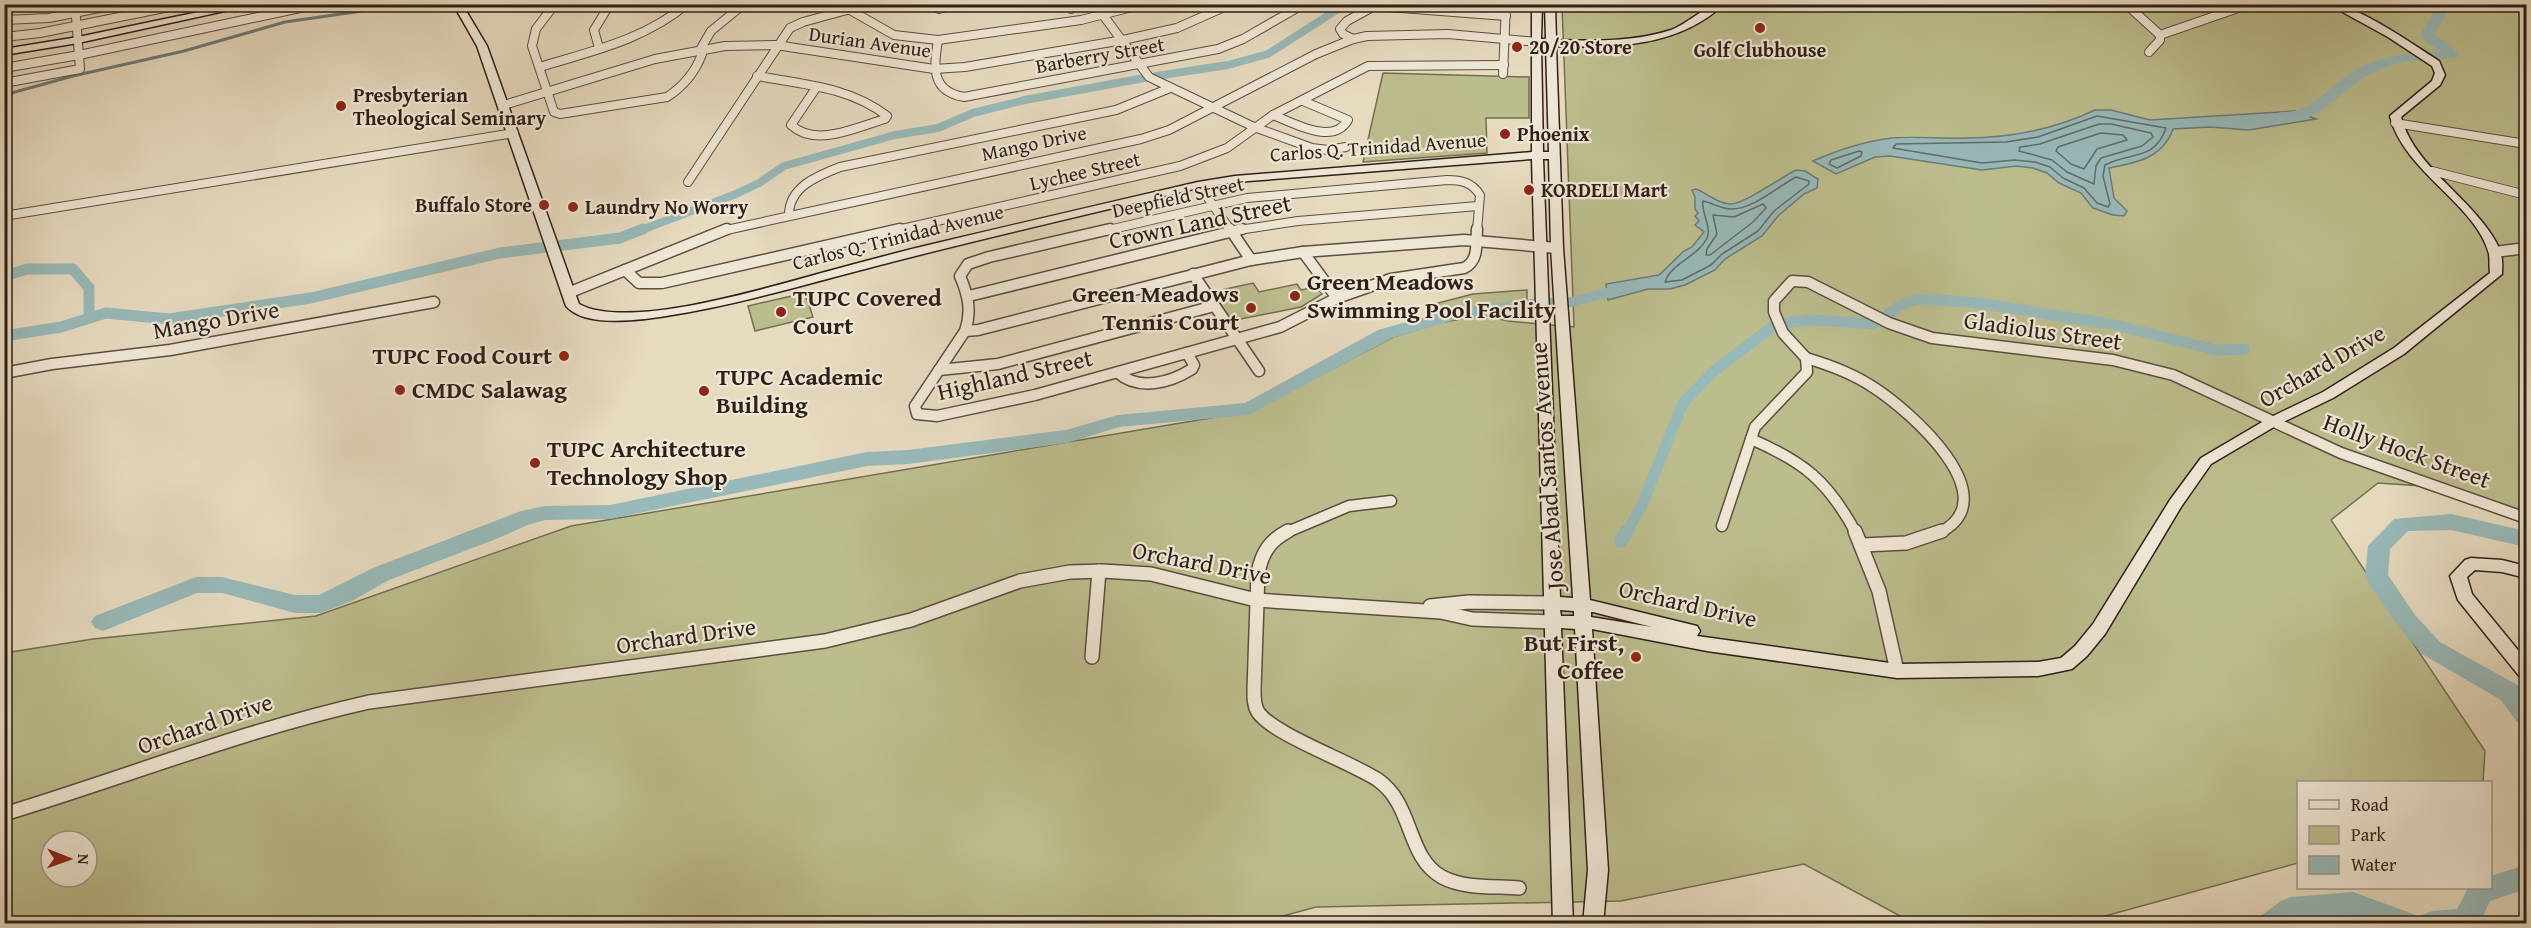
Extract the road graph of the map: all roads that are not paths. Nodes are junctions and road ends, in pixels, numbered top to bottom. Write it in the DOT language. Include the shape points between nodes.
graph roads {
  1 [pos="18,4"];
  2 [pos="39,4"];
  3 [pos="75,4"];
  4 [pos="119,4"];
  5 [pos="184,4"];
  6 [pos="253,4"];
  7 [pos="319,4"];
  8 [pos="457,4"];
  9 [pos="555,4"];
  10 [pos="610,4"];
  11 [pos="687,4"];
  12 [pos="744,4"];
  13 [pos="869,4"];
  14 [pos="927,4"];
  15 [pos="959,4"];
  16 [pos="1144,4"];
  17 [pos="1231,4"];
  18 [pos="1304,4"];
  19 [pos="1506,4"];
  20 [pos="1538,4"];
  21 [pos="1550,4"];
  22 [pos="1720,4"];
  23 [pos="2126,4"];
  24 [pos="2258,4"];
  25 [pos="2331,4"];
  26 [pos="1376,5"];
  27 [pos="2512,5"];
  28 [pos="287,8"];
  29 [pos="2526,9"];
  30 [pos="850,10"];
  31 [pos="76,13"];
  32 [pos="1103,15"];
  33 [pos="1506,16"];
  34 [pos="4,21"];
  35 [pos="77,26"];
  36 [pos="2160,35"];
  37 [pos="4,37"];
  38 [pos="1503,38"];
  39 [pos="1353,39"];
  40 [pos="78,40"];
  41 [pos="938,40"];
  42 [pos="1123,40"];
  43 [pos="1538,40"];
  44 [pos="1550,40"];
  45 [pos="776,45"];
  46 [pos="599,48"];
  47 [pos="700,50"];
  48 [pos="4,52"];
  49 [pos="2149,52"];
  50 [pos="80,55"];
  51 [pos="1138,64"];
  52 [pos="540,67"];
  53 [pos="4,68"];
  54 [pos="934,69"];
  55 [pos="757,76"];
  56 [pos="4,83"];
  57 [pos="816,88"];
  58 [pos="1170,88"];
  59 [pos="548,93"];
  60 [pos="1303,101"];
  61 [pos="504,105"];
  62 [pos="1212,108"];
  63 [pos="1273,115"];
  64 [pos="2395,123"];
  65 [pos="1254,127"];
  66 [pos="514,133"];
  67 [pos="2526,144"];
  68 [pos="1346,147"];
  69 [pos="1537,155"];
  70 [pos="1556,156"];
  71 [pos="2432,171"];
  72 [pos="688,182"];
  73 [pos="1203,191"];
  74 [pos="2526,195"];
  75 [pos="1212,204"];
  76 [pos="1478,206"];
  77 [pos="789,215"];
  78 [pos="4,216"];
  79 [pos="1231,231"];
  80 [pos="1476,240"];
  81 [pos="1539,244"];
  82 [pos="1557,245"];
  83 [pos="2526,248"];
  84 [pos="1303,252"];
  85 [pos="2495,252"];
  86 [pos="1251,260"];
  87 [pos="625,270"];
  88 [pos="1193,274"];
  89 [pos="568,292"];
  90 [pos="969,296"];
  91 [pos="1337,298"];
  92 [pos="434,302"];
  93 [pos="1214,306"];
  94 [pos="965,330"];
  95 [pos="1236,339"];
  96 [pos="1187,353"];
  97 [pos="1806,358"];
  98 [pos="939,370"];
  99 [pos="1258,371"];
  100 [pos="4,373"];
  101 [pos="1118,373"];
  102 [pos="2274,421"];
  103 [pos="1751,439"];
  104 [pos="1391,501"];
  105 [pos="2526,518"];
  106 [pos="1722,526"];
  107 [pos="1863,545"];
  108 [pos="1099,571"];
  109 [pos="2526,572"];
  110 [pos="1257,600"];
  111 [pos="1379,607"];
  112 [pos="1553,612"];
  113 [pos="1582,614"];
  114 [pos="1092,657"];
  115 [pos="1897,671"];
  116 [pos="2526,672"];
  117 [pos="4,814"];
  118 [pos="1519,888"];
  119 [pos="1563,924"];
  120 [pos="1593,924"];
  1 -- 2 [label="street"];
  3 -- 31 [label="street"];
  4 -- 31 [label="street"];
  5 -- 35 [label="street"];
  6 -- 40 [label="main road"];
  7 -- 28 [label="street"];
  8 -- 61 [label="main road, Carlos Q. Trinidad Avenue" via="477,34"];
  9 -- 52 [label="street" via="532,39"];
  10 -- 46 [label="street" via="594,30"];
  11 -- 46 [label="street" via="664,23 642,34"];
  12 -- 47 [label="street" via="711,31"];
  13 -- 30 [label="street"];
  14 -- 15 [label="street" via="939,9"];
  16 -- 32 [label="street"];
  17 -- 42 [label="street, Durian Avenue" via="1177,28"];
  18 -- 51 [label="street, Barberry Street" via="1218,50"];
  19 -- 33 [label="street"];
  20 -- 43 [label="main road, Jose Abad Santos Avenue"];
  21 -- 44 [label="main road, Jose Abad Santos Avenue"];
  22 -- 44 [label="main road, Mango Drive" via="1684,27 1653,38 1620,42"];
  23 -- 36 [label="street"];
  24 -- 36 [label="street"];
  25 -- 64 [label="main road" via="2391,35 2440,70 2441,77 2395,116"];
  26 -- 33 [label="street"];
  26 -- 39 [label="street" via="1340,29"];
  27 -- 29 [label="street"];
  28 -- 50 [label="street"];
  30 -- 41 [label="street" via="894,35"];
  30 -- 45 [label="street" via="790,28"];
  31 -- 34 [label="street"];
  31 -- 35 [label="street"];
  32 -- 41 [label="street"];
  32 -- 42 [label="street"];
  33 -- 38 [label="street"];
  35 -- 37 [label="street"];
  35 -- 40 [label="street"];
  36 -- 49 [label="street"];
  38 -- 39 [label="street, Mango Drive" via="1448,34"];
  38 -- 43 [label="street, Mango Drive"];
  38 -- 60 [label="street, Lychee Street" via="1503,69 1368,66"];
  39 -- 62 [label="street, Mango Drive"];
  40 -- 48 [label="main road"];
  40 -- 50 [label="street"];
  41 -- 54 [label="street"];
  42 -- 51 [label="street"];
  42 -- 54 [label="street, Durian Avenue"];
  43 -- 44 [label="main road, Mango Drive"];
  43 -- 69 [label="main road, Jose Abad Santos Avenue"];
  44 -- 70 [label="main road, Jose Abad Santos Avenue"];
  45 -- 47 [label="street, Durian Avenue"];
  45 -- 54 [label="street, Durian Avenue"];
  45 -- 55 [label="street"];
  46 -- 52 [label="street"];
  47 -- 59 [label="street, Durian Avenue" via="655,59"];
  47 -- 59 [label="street" via="698,67 667,97 560,114 554,112"];
  50 -- 53 [label="street"];
  50 -- 56 [label="street" via="78,70"];
  51 -- 54 [label="street, Barberry Street" via="964,97 950,93 937,79"];
  51 -- 58 [label="street" via="1149,77"];
  52 -- 59 [label="street"];
  55 -- 57 [label="street"];
  55 -- 72 [label="street"];
  57 -- 57 [label="street" via="793,118 794,129 823,136 887,116 861,99"];
  58 -- 62 [label="street"];
  58 -- 77 [label="street" via="1116,110 840,167 807,183 793,195 787,207"];
  59 -- 61 [label="street, Durian Avenue"];
  60 -- 63 [label="street, Lychee Street"];
  60 -- 63 [label="street" via="1336,113 1348,120 1347,125 1338,132 1323,133"];
  61 -- 66 [label="main road, Carlos Q. Trinidad Avenue"];
  62 -- 65 [label="street"];
  62 -- 77 [label="street, Mango Drive" via="1169,130 1141,138"];
  63 -- 65 [label="street, Lychee Street"];
  64 -- 67 [label="street"];
  64 -- 71 [label="main road" via="2405,142"];
  65 -- 68 [label="street" via="1312,148"];
  65 -- 87 [label="street, Lychee Street" via="1227,148 1180,166 957,217 662,283 639,283"];
  66 -- 78 [label="street"];
  66 -- 89 [label="main road, Carlos Q. Trinidad Avenue"];
  69 -- 70 [label="main road, Carlos Q. Trinidad Avenue"];
  69 -- 81 [label="main road, Jose Abad Santos Avenue"];
  69 -- 89 [label="main road, Carlos Q. Trinidad Avenue" via="1276,174 1198,185 676,311 598,315 573,306"];
  70 -- 82 [label="main road, Jose Abad Santos Avenue"];
  71 -- 74 [label="street"];
  71 -- 85 [label="main road" via="2477,221"];
  73 -- 75 [label="street"];
  75 -- 76 [label="street, Deepfield Street" via="1447,180 1476,188 1480,195"];
  75 -- 79 [label="street"];
  75 -- 90 [label="street, Deepfield Street" via="968,264 960,276"];
  76 -- 79 [label="street, Crown Land Street" via="1298,221"];
  76 -- 80 [label="street"];
  77 -- 87 [label="street, Mango Drive" via="724,230"];
  79 -- 86 [label="street"];
  79 -- 90 [label="street, Crown Land Street"];
  80 -- 81 [label="street"];
  80 -- 84 [label="street"];
  80 -- 91 [label="street, Highland Street" via="1475,258 1464,268 1391,279"];
  81 -- 82 [label="street"];
  81 -- 112 [label="main road, Jose Abad Santos Avenue"];
  82 -- 113 [label="main road, Jose Abad Santos Avenue"];
  83 -- 85 [label="street"];
  84 -- 86 [label="street"];
  84 -- 91 [label="street"];
  85 -- 102 [label="main road, Orchard Drive" via="2496,274 2399,351 2328,395"];
  86 -- 88 [label="street"];
  87 -- 89 [label="street, Mango Drive"];
  88 -- 93 [label="street"];
  88 -- 94 [label="street" via="978,330"];
  90 -- 94 [label="street" via="970,318"];
  91 -- 95 [label="street, Highland Street" via="1280,327"];
  92 -- 100 [label="street, Mango Drive" via="170,350"];
  93 -- 95 [label="street"];
  93 -- 98 [label="street" via="998,364"];
  94 -- 98 [label="street"];
  95 -- 96 [label="street, Highland Street"];
  95 -- 99 [label="street"];
  96 -- 101 [label="street, Highland Street"];
  96 -- 101 [label="street" via="1194,365 1192,369 1168,380 1131,382"];
  97 -- 102 [label="street, Gladiolus Street" via="1783,333 1774,312 1774,301 1792,281 1808,282 1889,324 1932,338 2145,367 2191,382"];
  97 -- 103 [label="street" via="1807,372 1755,427"];
  97 -- 107 [label="street" via="1861,379 1888,397 1931,438 1965,490 1960,516 1941,532 1895,545"];
  98 -- 101 [label="street, Highland Street" via="915,406 917,414 937,416"];
  102 -- 105 [label="street, Holly Hock Street" via="2341,453"];
  102 -- 115 [label="main road, Orchard Drive" via="2206,461 2175,504 2099,629 2066,664 2038,669"];
  103 -- 106 [label="street"];
  103 -- 107 [label="street" via="1811,471 1834,498"];
  104 -- 110 [label="street" via="1349,506 1272,541 1261,556"];
  107 -- 115 [label="street"];
  108 -- 110 [label="street, Orchard Drive" via="1162,575"];
  108 -- 114 [label="street"];
  108 -- 117 [label="street, Orchard Drive" via="1005,585 883,628 825,641 322,711"];
  109 -- 116 [label="main road" via="2471,564 2458,576 2464,596"];
  110 -- 111 [label="street, Orchard Drive"];
  110 -- 118 [label="street" via="1254,682 1259,713 1275,727 1390,789 1421,857 1442,877"];
  111 -- 112 [label="street, Orchard Drive" via="1469,602"];
  111 -- 112 [label="street, Orchard Drive" via="1472,619"];
  112 -- 113 [label="main road, Orchard Drive"];
  112 -- 119 [label="main road, Jose Abad Santos Avenue"];
  113 -- 115 [label="main road, Orchard Drive" via="1707,644"];
  113 -- 120 [label="main road, Jose Abad Santos Avenue" via="1598,870"];
}
